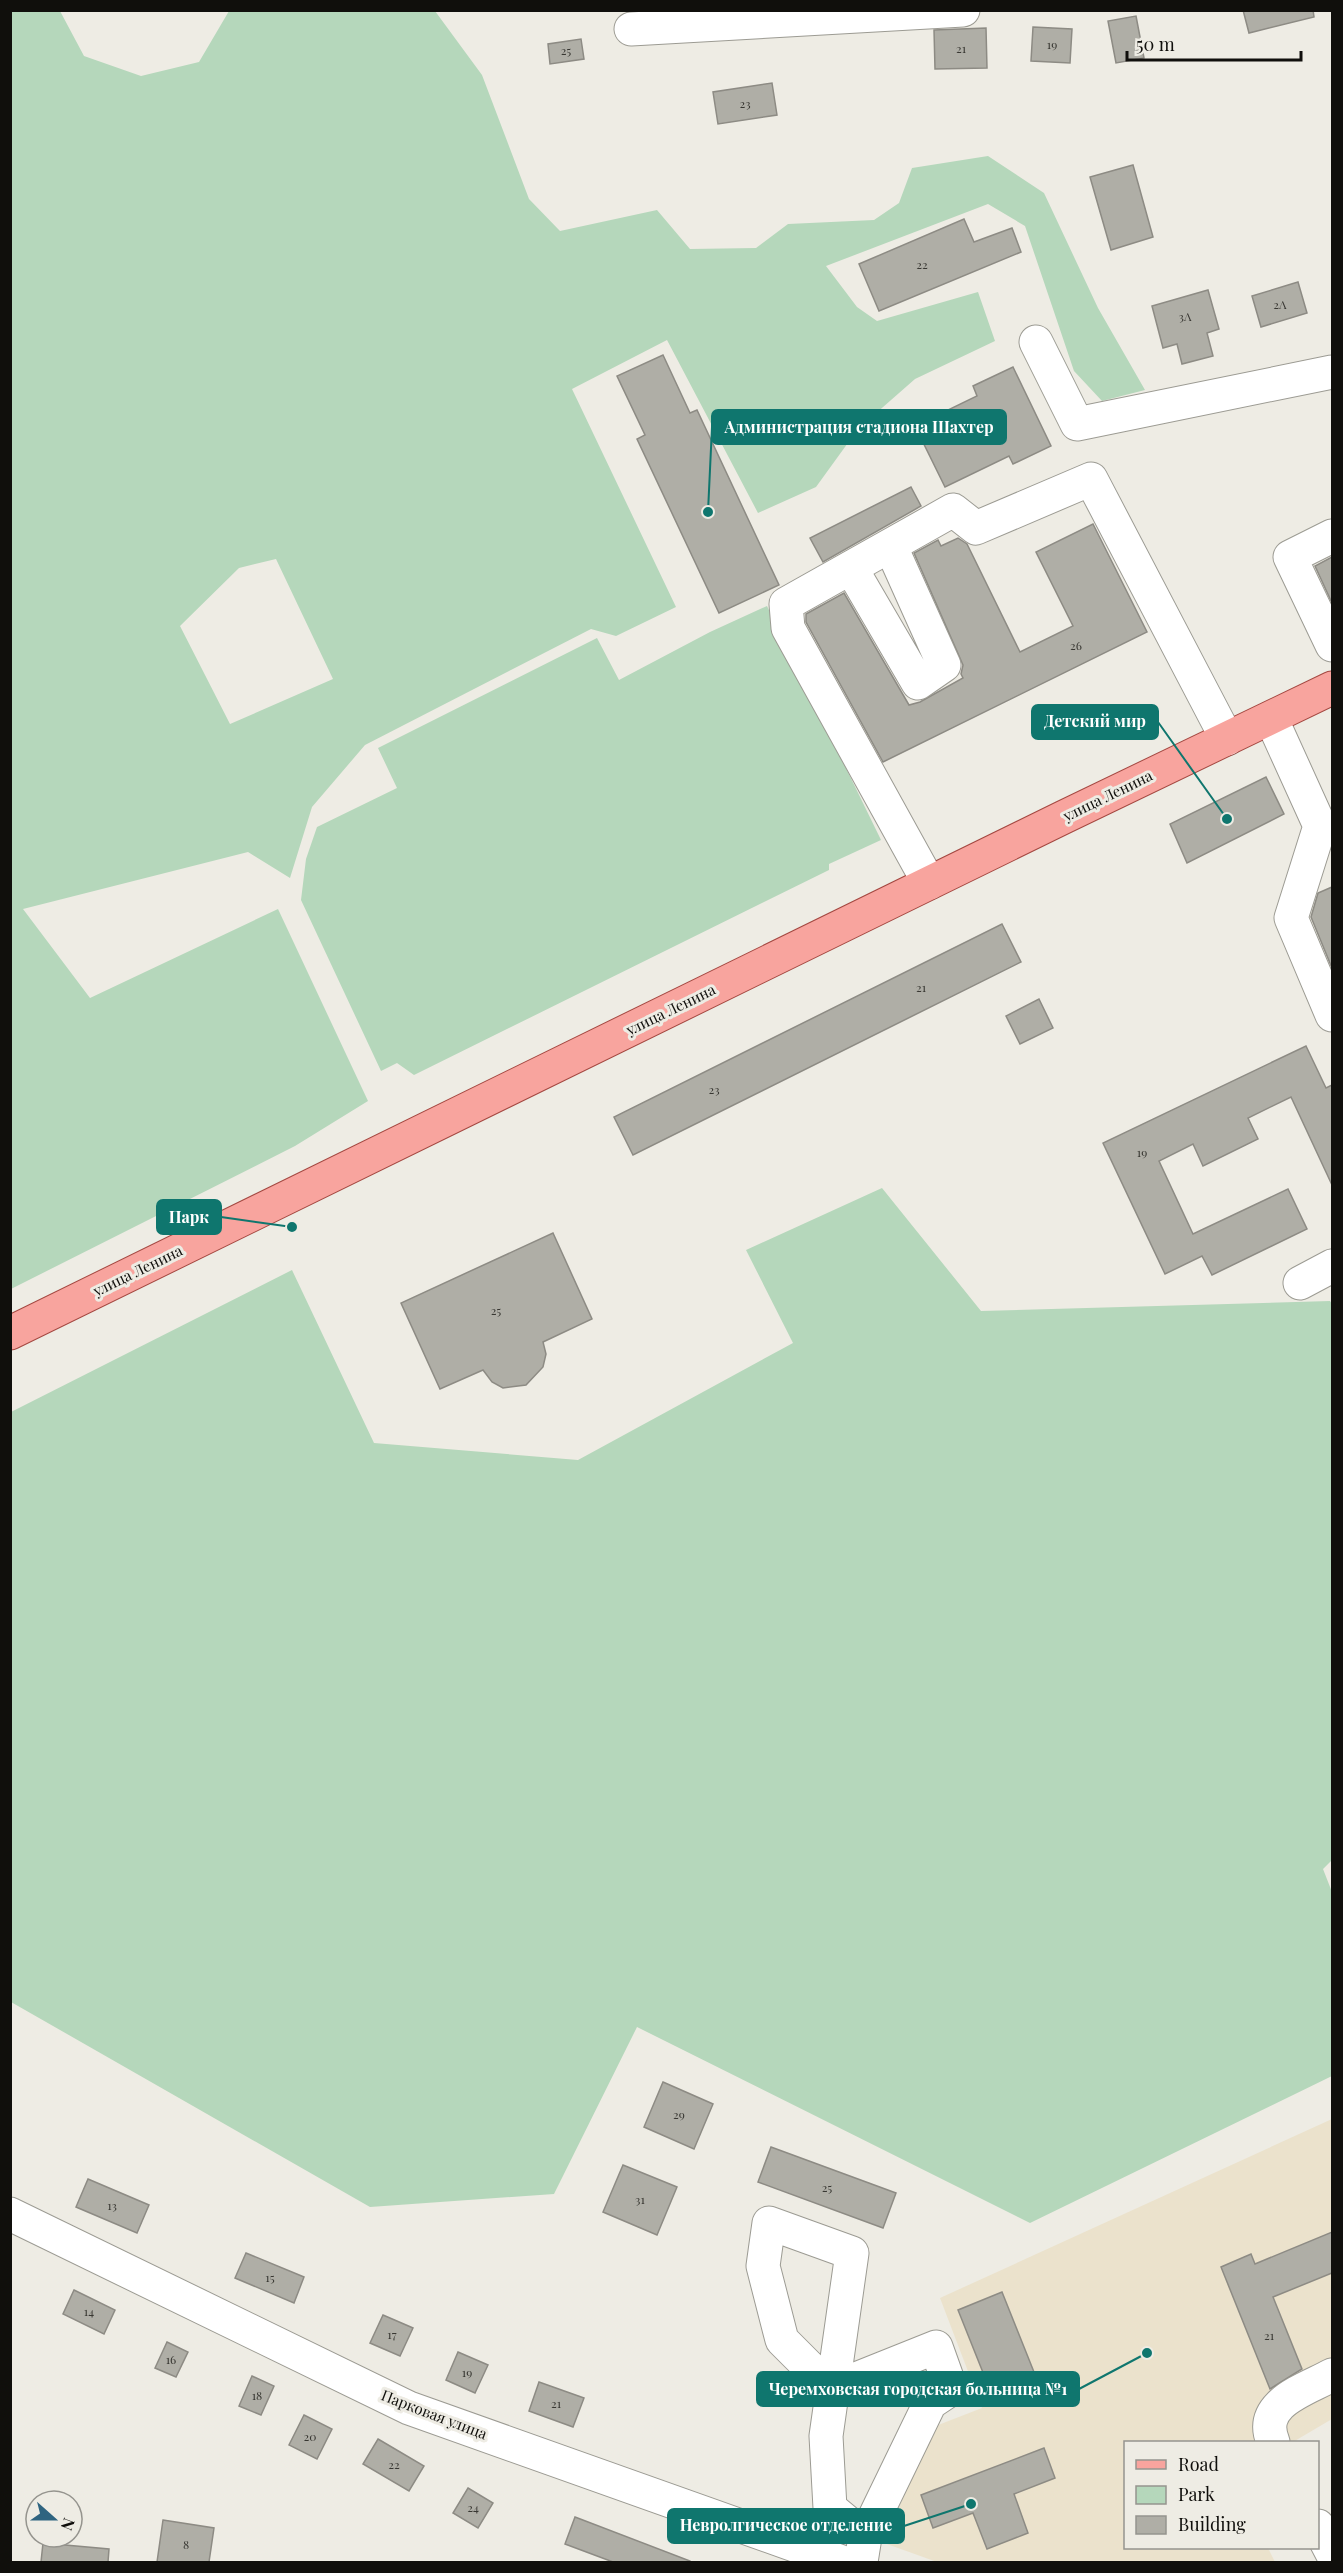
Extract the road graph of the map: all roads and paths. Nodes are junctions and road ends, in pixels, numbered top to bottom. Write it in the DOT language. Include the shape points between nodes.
graph roads {
  1 [pos="963,10"];
  2 [pos="631,29"];
  3 [pos="1036,342"];
  4 [pos="1332,372"];
  5 [pos="1332,536"];
  6 [pos="891,547"];
  7 [pos="851,568"];
  8 [pos="1332,645"];
  9 [pos="1332,688"];
  10 [pos="1271,718"];
  11 [pos="1227,739"];
  12 [pos="1326,822"];
  13 [pos="929,884"];
  14 [pos="1332,1015"];
  15 [pos="1332,1266"];
  16 [pos="1300,1283"];
  17 [pos="10,1333"];
  18 [pos="10,2214"];
  19 [pos="1332,2375"];
  20 [pos="831,2389"];
  21 [pos="1273,2441"];
  22 [pos="1319,2530"];
  23 [pos="863,2550"];
  24 [pos="1332,2553"];
  25 [pos="842,2562"];
  1 -- 2 [label="street"];
  3 -- 4 [label="street" via="1077,424"];
  5 -- 8 [label="street" via="1290,557"];
  6 -- 7 [label="street"];
  6 -- 7 [label="street" via="944,665 918,683"];
  6 -- 11 [label="street" via="953,510 976,528 1091,479"];
  7 -- 13 [label="street" via="786,604 788,628"];
  9 -- 10 [label="main road, улица Ленина"];
  10 -- 11 [label="main road, улица Ленина"];
  10 -- 12 [label="street"];
  11 -- 13 [label="main road, улица Ленина"];
  12 -- 14 [label="street" via="1291,918"];
  13 -- 17 [label="main road, улица Ленина"];
  15 -- 16 [label="street"];
  18 -- 25 [label="street, Парковая улица" via="409,2408"];
  19 -- 21 [label="street" via="1278,2404 1270,2416"];
  20 -- 20 [label="street" via="782,2340 763,2266 769,2223 852,2253"];
  20 -- 23 [label="street" via="826,2436 830,2508"];
  20 -- 23 [label="street" via="936,2346 951,2389 930,2403"];
  22 -- 24 [label="street"];
}
